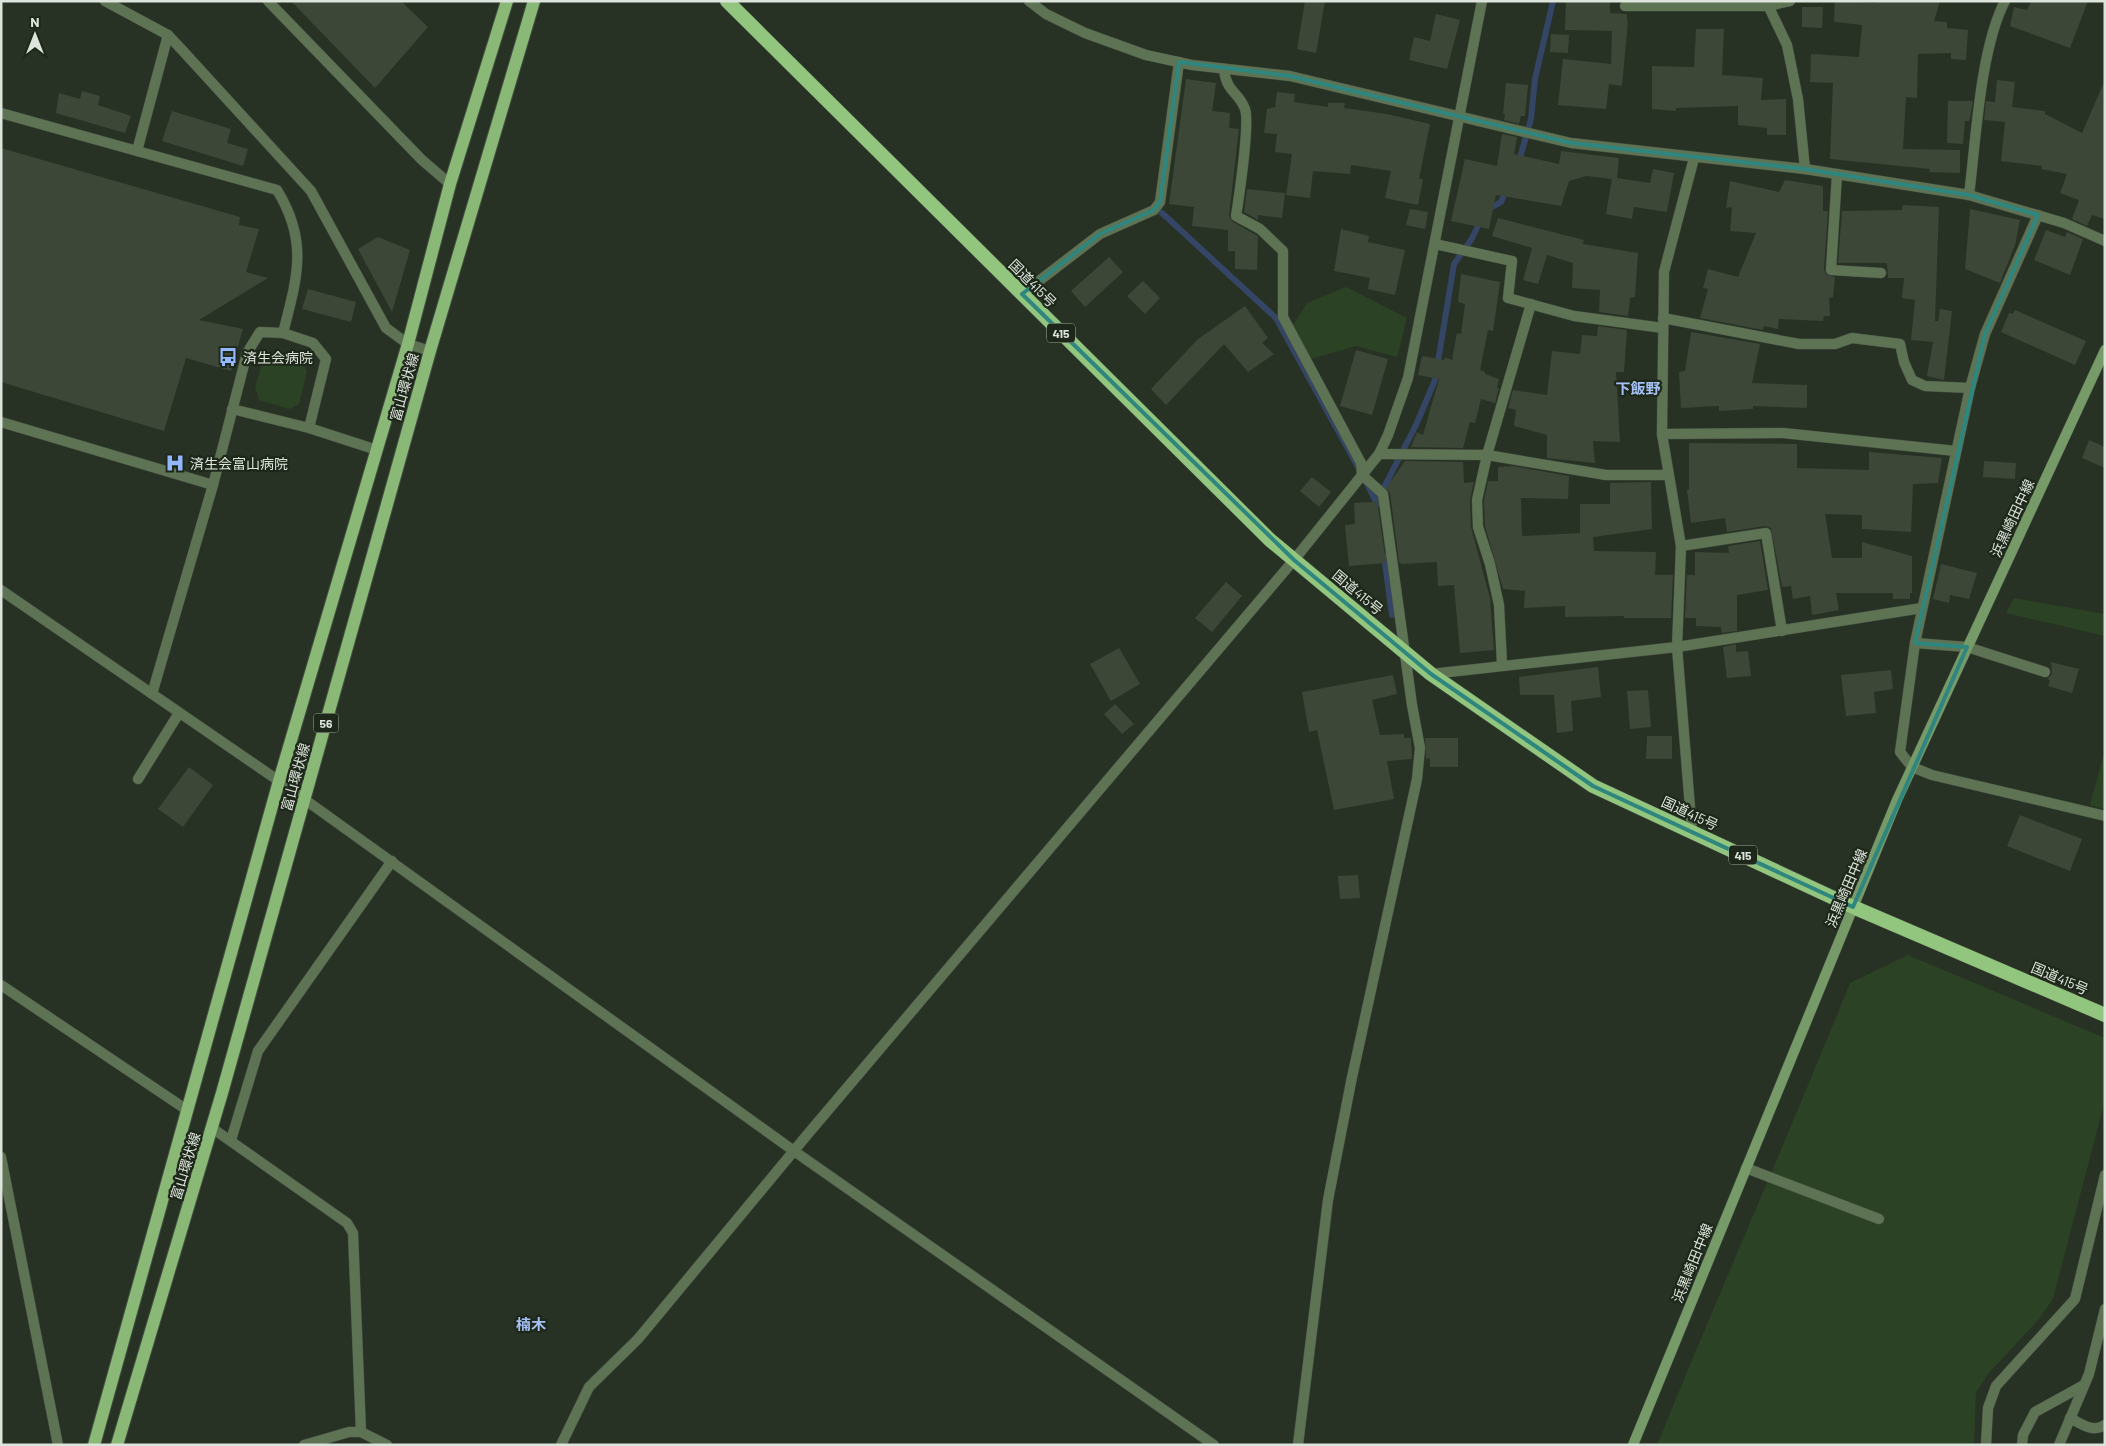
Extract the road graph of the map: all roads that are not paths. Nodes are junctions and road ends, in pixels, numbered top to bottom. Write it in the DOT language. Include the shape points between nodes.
graph roads {
  1 [pos="105,1"];
  2 [pos="268,1"];
  3 [pos="507,1"];
  4 [pos="534,1"];
  5 [pos="727,1"];
  6 [pos="1029,1"];
  7 [pos="1482,1"];
  8 [pos="1790,1"];
  9 [pos="2005,1"];
  10 [pos="1767,4"];
  11 [pos="1626,6"];
  12 [pos="168,35"];
  13 [pos="1179,62"];
  14 [pos="1224,69"];
  15 [pos="1,113"];
  16 [pos="1460,116"];
  17 [pos="137,151"];
  18 [pos="1694,158"];
  19 [pos="1805,169"];
  20 [pos="1837,174"];
  21 [pos="450,184"];
  22 [pos="1969,195"];
  23 [pos="2038,214"];
  24 [pos="2105,241"];
  25 [pos="1435,244"];
  26 [pos="1881,273"];
  27 [pos="1022,294"];
  28 [pos="1531,304"];
  29 [pos="1663,323"];
  30 [pos="283,333"];
  31 [pos="408,344"];
  32 [pos="2105,350"];
  33 [pos="430,351"];
  34 [pos="1970,388"];
  35 [pos="232,410"];
  36 [pos="1,422"];
  37 [pos="309,428"];
  38 [pos="1662,434"];
  39 [pos="377,450"];
  40 [pos="1956,451"];
  41 [pos="1379,454"];
  42 [pos="1487,455"];
  43 [pos="1362,475"];
  44 [pos="1667,475"];
  45 [pos="213,485"];
  46 [pos="1681,546"];
  47 [pos="1294,560"];
  48 [pos="1,590"];
  49 [pos="1922,608"];
  50 [pos="1782,631"];
  51 [pos="1915,643"];
  52 [pos="1677,647"];
  53 [pos="1968,647"];
  54 [pos="1405,653"];
  55 [pos="1502,664"];
  56 [pos="2045,672"];
  57 [pos="1430,674"];
  58 [pos="152,694"];
  59 [pos="179,713"];
  60 [pos="1912,767"];
  61 [pos="138,780"];
  62 [pos="279,781"];
  63 [pos="303,800"];
  64 [pos="2105,816"];
  65 [pos="1692,832"];
  66 [pos="392,861"];
  67 [pos="1854,907"];
  68 [pos="1,985"];
  69 [pos="2105,1014"];
  70 [pos="187,1110"];
  71 [pos="212,1128"];
  72 [pos="231,1140"];
  73 [pos="794,1151"];
  74 [pos="1,1157"];
  75 [pos="1746,1168"];
  76 [pos="2105,1174"];
  77 [pos="1879,1219"];
  78 [pos="2105,1309"];
  79 [pos="2101,1342"];
  80 [pos="2084,1385"];
  81 [pos="2070,1418"];
  82 [pos="2105,1425"];
  83 [pos="361,1432"];
  84 [pos="318,1443"];
  85 [pos="58,1445"];
  86 [pos="94,1445"];
  87 [pos="117,1445"];
  88 [pos="304,1445"];
  89 [pos="387,1445"];
  90 [pos="561,1445"];
  91 [pos="1214,1445"];
  92 [pos="1298,1445"];
  93 [pos="1632,1445"];
  94 [pos="1986,1445"];
  95 [pos="2022,1445"];
  96 [pos="2059,1445"];
  1 -- 12 [label="street"];
  2 -- 21 [label="street" via="422,160"];
  3 -- 21 [label="main road, 富山環状線 / 56"];
  4 -- 33 [label="main road, 富山環状線 / 56"];
  5 -- 27 [label="highway, 国道415号 / 415"];
  6 -- 13 [label="street" via="1046,14 1085,33 1146,55"];
  7 -- 16 [label="street"];
  8 -- 10 [label="street"];
  9 -- 22 [label="street" via="1990,45"];
  10 -- 11 [label="street"];
  10 -- 19 [label="street" via="1787,45 1798,99"];
  12 -- 17 [label="street"];
  12 -- 31 [label="street" via="311,191 386,328"];
  13 -- 14 [label="street"];
  13 -- 27 [label="street" via="1160,202 1154,210 1100,234"];
  14 -- 16 [label="street" via="1290,76"];
  14 -- 43 [label="street" via="1226,82 1245,109 1236,216 1260,229 1283,251 1283,317 1361,463"];
  15 -- 17 [label="street"];
  16 -- 18 [label="street" via="1571,143"];
  16 -- 25 [label="street"];
  17 -- 30 [label="street" via="276,190 284,202 298,246 297,275"];
  18 -- 19 [label="street"];
  18 -- 29 [label="street" via="1664,272"];
  19 -- 20 [label="street"];
  20 -- 22 [label="street"];
  20 -- 26 [label="street" via="1831,270"];
  21 -- 31 [label="main road, 富山環状線 / 56"];
  22 -- 23 [label="street"];
  23 -- 24 [label="street"];
  23 -- 34 [label="street" via="1985,334"];
  25 -- 28 [label="street" via="1512,261 1508,298"];
  25 -- 41 [label="street" via="1408,378"];
  27 -- 47 [label="highway, 国道415号 / 415"];
  28 -- 29 [label="street" via="1574,316"];
  28 -- 42 [label="street"];
  29 -- 34 [label="street" via="1799,344 1835,344 1852,338 1900,344 1912,380 1925,386"];
  29 -- 38 [label="street"];
  30 -- 35 [label="street" via="260,332 247,354"];
  30 -- 37 [label="street" via="313,343 326,359"];
  31 -- 33 [label="street"];
  31 -- 39 [label="main road, 富山環状線 / 56"];
  32 -- 53 [label="main road, 浜黒崎田中線"];
  33 -- 63 [label="main road, 富山環状線 / 56"];
  34 -- 40 [label="street"];
  35 -- 37 [label="street"];
  35 -- 45 [label="street"];
  36 -- 45 [label="street"];
  37 -- 39 [label="street"];
  38 -- 40 [label="street" via="1784,433"];
  38 -- 44 [label="street"];
  39 -- 62 [label="main road, 富山環状線 / 56"];
  40 -- 49 [label="street"];
  41 -- 42 [label="street"];
  41 -- 43 [label="street"];
  42 -- 44 [label="street" via="1606,475"];
  42 -- 55 [label="street" via="1478,500 1478,527 1499,605"];
  43 -- 47 [label="street"];
  43 -- 54 [label="street" via="1383,494"];
  44 -- 46 [label="street"];
  45 -- 58 [label="street"];
  46 -- 50 [label="street" via="1766,533"];
  46 -- 52 [label="street"];
  47 -- 54 [label="highway, 国道415号 / 415"];
  47 -- 73 [label="street"];
  48 -- 58 [label="street"];
  49 -- 50 [label="street"];
  49 -- 51 [label="street"];
  50 -- 52 [label="street"];
  51 -- 53 [label="street"];
  51 -- 60 [label="street" via="1900,752"];
  52 -- 55 [label="street"];
  52 -- 65 [label="street"];
  53 -- 56 [label="street"];
  53 -- 60 [label="main road, 浜黒崎田中線"];
  54 -- 57 [label="highway, 国道415号 / 415"];
  54 -- 92 [label="street" via="1420,748 1418,780 1331,1182"];
  55 -- 57 [label="street"];
  57 -- 65 [label="highway, 国道415号 / 415" via="1593,786"];
  58 -- 59 [label="street"];
  59 -- 61 [label="street"];
  59 -- 62 [label="street"];
  60 -- 64 [label="street" via="1932,775"];
  60 -- 67 [label="main road, 浜黒崎田中線"];
  62 -- 63 [label="street"];
  62 -- 70 [label="main road, 富山環状線 / 56"];
  63 -- 66 [label="street"];
  63 -- 71 [label="main road, 富山環状線 / 56" via="290,857"];
  65 -- 67 [label="highway, 国道415号 / 415"];
  66 -- 72 [label="street" via="258,1051"];
  66 -- 73 [label="street"];
  67 -- 69 [label="highway, 国道415号 / 415"];
  67 -- 75 [label="main road, 浜黒崎田中線"];
  68 -- 70 [label="street"];
  70 -- 86 [label="main road, 富山環状線 / 56"];
  71 -- 72 [label="street"];
  71 -- 87 [label="main road, 富山環状線 / 56"];
  72 -- 83 [label="street" via="347,1223 353,1233"];
  73 -- 90 [label="street" via="638,1339 589,1387"];
  73 -- 91 [label="street"];
  74 -- 85 [label="street"];
  75 -- 77 [label="street"];
  75 -- 93 [label="main road, 浜黒崎田中線"];
  76 -- 94 [label="street" via="2075,1299 1996,1386 1988,1408"];
  78 -- 79 [label="street"];
  79 -- 80 [label="street"];
  80 -- 81 [label="street"];
  80 -- 95 [label="street" via="2034,1412"];
  81 -- 82 [label="street" via="2089,1428"];
  81 -- 96 [label="street"];
  83 -- 84 [label="street" via="349,1432"];
  83 -- 89 [label="street"];
  84 -- 88 [label="street"];
}
